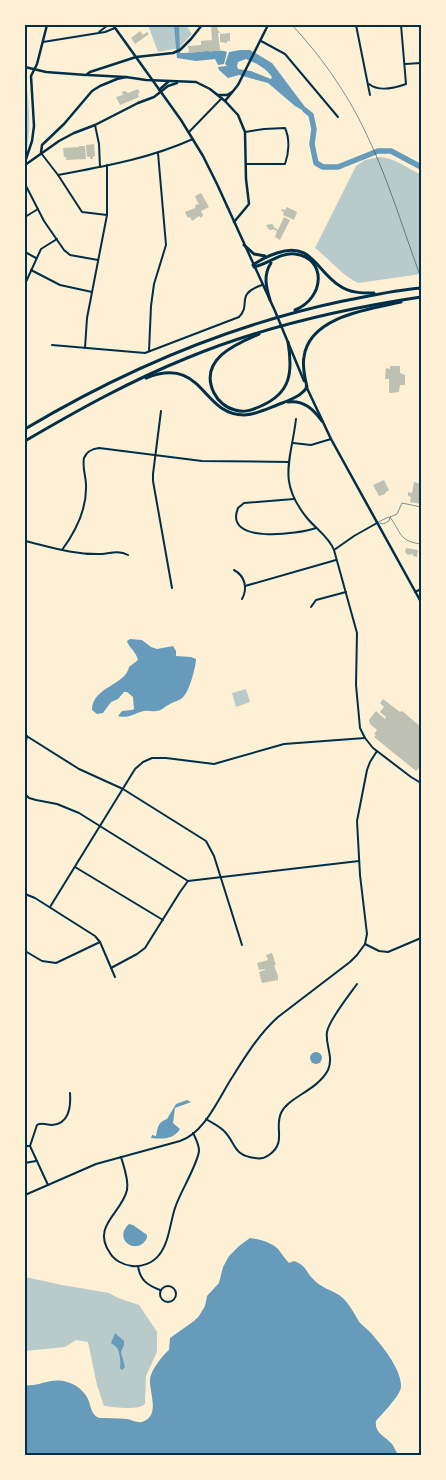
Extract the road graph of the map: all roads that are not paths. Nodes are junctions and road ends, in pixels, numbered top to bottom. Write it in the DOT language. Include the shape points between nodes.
graph roads {
  1 [pos="47,25"];
  2 [pos="108,25"];
  3 [pos="202,25"];
  4 [pos="268,25"];
  5 [pos="356,25"];
  6 [pos="401,25"];
  7 [pos="114,26"];
  8 [pos="99,32"];
  9 [pos="260,40"];
  10 [pos="43,42"];
  11 [pos="136,57"];
  12 [pos="421,63"];
  13 [pos="405,64"];
  14 [pos="25,67"];
  15 [pos="33,70"];
  16 [pos="146,72"];
  17 [pos="86,75"];
  18 [pos="126,77"];
  19 [pos="142,79"];
  20 [pos="152,80"];
  21 [pos="169,81"];
  22 [pos="181,82"];
  23 [pos="369,84"];
  24 [pos="160,91"];
  25 [pos="234,92"];
  26 [pos="370,95"];
  27 [pos="218,96"];
  28 [pos="222,98"];
  29 [pos="225,101"];
  30 [pos="338,117"];
  31 [pos="95,125"];
  32 [pos="189,132"];
  33 [pos="245,132"];
  34 [pos="193,139"];
  35 [pos="41,153"];
  36 [pos="158,153"];
  37 [pos="25,163"];
  38 [pos="246,164"];
  39 [pos="107,166"];
  40 [pos="100,167"];
  41 [pos="58,175"];
  42 [pos="25,184"];
  43 [pos="38,209"];
  44 [pos="107,215"];
  45 [pos="25,217"];
  46 [pos="234,222"];
  47 [pos="57,239"];
  48 [pos="244,245"];
  49 [pos="25,252"];
  50 [pos="268,256"];
  51 [pos="36,258"];
  52 [pos="98,260"];
  53 [pos="272,261"];
  54 [pos="254,266"];
  55 [pos="31,270"];
  56 [pos="25,284"];
  57 [pos="262,285"];
  58 [pos="421,288"];
  59 [pos="92,292"];
  60 [pos="387,292"];
  61 [pos="421,297"];
  62 [pos="270,300"];
  63 [pos="269,319"];
  64 [pos="289,324"];
  65 [pos="288,342"];
  66 [pos="52,345"];
  67 [pos="85,348"];
  68 [pos="149,352"];
  69 [pos="119,388"];
  70 [pos="307,388"];
  71 [pos="280,404"];
  72 [pos="161,411"];
  73 [pos="296,419"];
  74 [pos="322,421"];
  75 [pos="25,429"];
  76 [pos="331,439"];
  77 [pos="25,441"];
  78 [pos="293,443"];
  79 [pos="156,455"];
  80 [pos="289,462"];
  81 [pos="294,500"];
  82 [pos="421,507"];
  83 [pos="390,518"];
  84 [pos="377,523"];
  85 [pos="316,528"];
  86 [pos="25,541"];
  87 [pos="421,544"];
  88 [pos="62,550"];
  89 [pos="334,550"];
  90 [pos="128,556"];
  91 [pos="336,560"];
  92 [pos="234,570"];
  93 [pos="245,586"];
  94 [pos="172,588"];
  95 [pos="421,589"];
  96 [pos="346,592"];
  97 [pos="415,592"];
  98 [pos="242,599"];
  99 [pos="421,602"];
  100 [pos="310,607"];
  101 [pos="26,736"];
  102 [pos="365,738"];
  103 [pos="25,746"];
  104 [pos="377,752"];
  105 [pos="421,783"];
  106 [pos="123,789"];
  107 [pos="25,794"];
  108 [pos="100,826"];
  109 [pos="359,861"];
  110 [pos="75,867"];
  111 [pos="221,877"];
  112 [pos="188,881"];
  113 [pos="25,894"];
  114 [pos="50,908"];
  115 [pos="163,920"];
  116 [pos="421,938"];
  117 [pos="100,942"];
  118 [pos="365,944"];
  119 [pos="242,945"];
  120 [pos="25,951"];
  121 [pos="111,968"];
  122 [pos="115,977"];
  123 [pos="357,984"];
  124 [pos="70,1093"];
  125 [pos="206,1119"];
  126 [pos="193,1133"];
  127 [pos="25,1146"];
  128 [pos="30,1146"];
  129 [pos="121,1156"];
  130 [pos="36,1160"];
  131 [pos="25,1163"];
  132 [pos="48,1185"];
  133 [pos="25,1195"];
  134 [pos="138,1266"];
  135 [pos="161,1290"];
  1 -- 10 [label="main road"];
  2 -- 8 [label="street"];
  3 -- 11 [label="main road" via="180,50"];
  4 -- 9 [label="main road"];
  5 -- 23 [label="street"];
  6 -- 13 [label="street"];
  7 -- 8 [label="street" via="111,30"];
  7 -- 11 [label="main road"];
  8 -- 10 [label="street"];
  9 -- 25 [label="main road"];
  9 -- 30 [label="street" via="285,54"];
  10 -- 15 [label="main road"];
  11 -- 16 [label="main road"];
  11 -- 17 [label="main road"];
  12 -- 13 [label="street"];
  13 -- 23 [label="street" via="405,84 380,89"];
  14 -- 15 [label="main road"];
  15 -- 17 [label="main road"];
  15 -- 37 [label="main road" via="30,82 34,126"];
  16 -- 19 [label="main road"];
  16 -- 20 [label="main road"];
  17 -- 18 [label="main road"];
  18 -- 19 [label="main road"];
  18 -- 35 [label="main road" via="92,91 42,145"];
  19 -- 20 [label="main road"];
  20 -- 21 [label="main road"];
  20 -- 24 [label="main road"];
  21 -- 22 [label="main road"];
  21 -- 24 [label="main road"];
  22 -- 24 [label="main road"];
  22 -- 27 [label="main road" via="200,84"];
  23 -- 26 [label="street"];
  24 -- 31 [label="main road" via="154,97"];
  24 -- 32 [label="main road"];
  25 -- 27 [label="main road"];
  25 -- 29 [label="main road"];
  27 -- 28 [label="main road"];
  28 -- 29 [label="main road"];
  28 -- 32 [label="street"];
  29 -- 33 [label="main road" via="238,116"];
  31 -- 35 [label="main road" via="58,141"];
  31 -- 40 [label="street"];
  32 -- 34 [label="main road"];
  33 -- 38 [label="main road"];
  33 -- 38 [label="street" via="285,128 288,154 285,164"];
  34 -- 36 [label="street"];
  34 -- 46 [label="main road"];
  35 -- 37 [label="main road"];
  35 -- 41 [label="street"];
  36 -- 39 [label="street"];
  36 -- 68 [label="street" via="166,245 154,284"];
  38 -- 46 [label="main road" via="249,204"];
  39 -- 40 [label="street"];
  39 -- 44 [label="street"];
  40 -- 41 [label="street"];
  41 -- 44 [label="street" via="82,212"];
  42 -- 43 [label="street"];
  43 -- 45 [label="street"];
  43 -- 47 [label="street"];
  44 -- 52 [label="street"];
  46 -- 48 [label="main road"];
  47 -- 51 [label="street" via="41,249"];
  47 -- 52 [label="street" via="70,255"];
  48 -- 50 [label="highway" via="257,256"];
  48 -- 54 [label="main road"];
  49 -- 51 [label="street"];
  50 -- 54 [label="highway"];
  50 -- 60 [label="highway" via="287,250 301,251 344,289 360,293"];
  51 -- 55 [label="street"];
  52 -- 59 [label="street"];
  53 -- 54 [label="highway"];
  53 -- 62 [label="highway" via="266,273"];
  53 -- 63 [label="highway" via="289,254 305,257 316,270 318,284 315,294 306,304"];
  54 -- 57 [label="main road"];
  55 -- 56 [label="street"];
  55 -- 59 [label="street" via="60,285"];
  57 -- 62 [label="main road"];
  57 -- 68 [label="street" via="246,295 239,317"];
  58 -- 60 [label="highway"];
  59 -- 67 [label="street"];
  60 -- 63 [label="highway"];
  61 -- 64 [label="highway" via="328,313"];
  61 -- 70 [label="highway" via="346,316 320,329 304,354"];
  62 -- 65 [label="main road"];
  63 -- 75 [label="highway" via="143,366"];
  64 -- 65 [label="highway" via="246,340 219,357 211,377 216,397 228,408 245,411 277,397 284,388 291,366"];
  64 -- 69 [label="highway" via="205,351"];
  65 -- 70 [label="main road"];
  66 -- 67 [label="street"];
  67 -- 68 [label="street"];
  69 -- 71 [label="highway" via="155,374 172,372 193,381 222,409 234,414 250,415"];
  69 -- 77 [label="highway"];
  70 -- 71 [label="highway"];
  70 -- 74 [label="main road"];
  71 -- 74 [label="highway" via="301,403"];
  72 -- 79 [label="street"];
  73 -- 78 [label="street"];
  74 -- 76 [label="main road"];
  76 -- 78 [label="street" via="311,445"];
  76 -- 84 [label="main road"];
  78 -- 80 [label="street"];
  79 -- 80 [label="street" via="202,461"];
  79 -- 88 [label="street" via="99,448 88,451 84,458 84,507 76,529"];
  79 -- 94 [label="street" via="153,481"];
  80 -- 81 [label="street" via="287,475"];
  81 -- 85 [label="street"];
  81 -- 85 [label="street" via="244,504 238,508 236,518 243,527 259,534 295,533"];
  82 -- 83 [label="lane" via="402,503"];
  83 -- 84 [label="lane"];
  83 -- 84 [label="lane" via="383,524"];
  83 -- 87 [label="lane" via="402,538"];
  84 -- 89 [label="street"];
  84 -- 97 [label="main road"];
  85 -- 89 [label="street"];
  86 -- 88 [label="street"];
  88 -- 90 [label="street" via="89,554 121,552"];
  89 -- 91 [label="street"];
  91 -- 93 [label="street"];
  91 -- 96 [label="street"];
  92 -- 93 [label="street" via="241,575"];
  93 -- 98 [label="street"];
  95 -- 97 [label="street"];
  96 -- 100 [label="street" via="316,600"];
  96 -- 102 [label="street" via="357,633 357,709"];
  97 -- 99 [label="main road"];
  101 -- 103 [label="street"];
  101 -- 106 [label="street" via="79,768"];
  102 -- 104 [label="street"];
  102 -- 106 [label="street" via="284,744 214,764 152,758 137,767"];
  104 -- 105 [label="street"];
  104 -- 109 [label="street" via="368,767 358,814"];
  106 -- 108 [label="street"];
  106 -- 111 [label="street" via="206,841"];
  107 -- 108 [label="street" via="29,798 75,810"];
  108 -- 110 [label="street"];
  108 -- 112 [label="street"];
  109 -- 111 [label="street"];
  109 -- 118 [label="street" via="367,934"];
  110 -- 114 [label="street"];
  110 -- 115 [label="street"];
  111 -- 112 [label="street"];
  111 -- 119 [label="street"];
  112 -- 115 [label="street"];
  113 -- 114 [label="street"];
  114 -- 117 [label="street"];
  115 -- 121 [label="street" via="143,950"];
  116 -- 118 [label="street" via="388,952"];
  117 -- 120 [label="street" via="58,963 46,962"];
  117 -- 121 [label="street"];
  118 -- 125 [label="street" via="350,962 268,1026"];
  121 -- 122 [label="street"];
  123 -- 125 [label="street" via="328,1028 328,1070 315,1086 282,1111 279,1142 272,1153 259,1158 242,1155 223,1130"];
  124 -- 128 [label="street" via="66,1118 56,1124 36,1125"];
  125 -- 126 [label="street"];
  126 -- 129 [label="street" via="180,1141"];
  126 -- 134 [label="street" via="198,1143 198,1154 177,1202 164,1249 152,1262"];
  127 -- 128 [label="street"];
  128 -- 130 [label="street"];
  129 -- 132 [label="street"];
  129 -- 134 [label="street" via="127,1190 106,1226 105,1241 110,1254 118,1261"];
  130 -- 131 [label="street"];
  130 -- 132 [label="street"];
  132 -- 133 [label="street"];
  134 -- 135 [label="street" via="144,1282"];
  135 -- 135 [label="street" via="170,1286 176,1296 165,1301 161,1298"];
}
